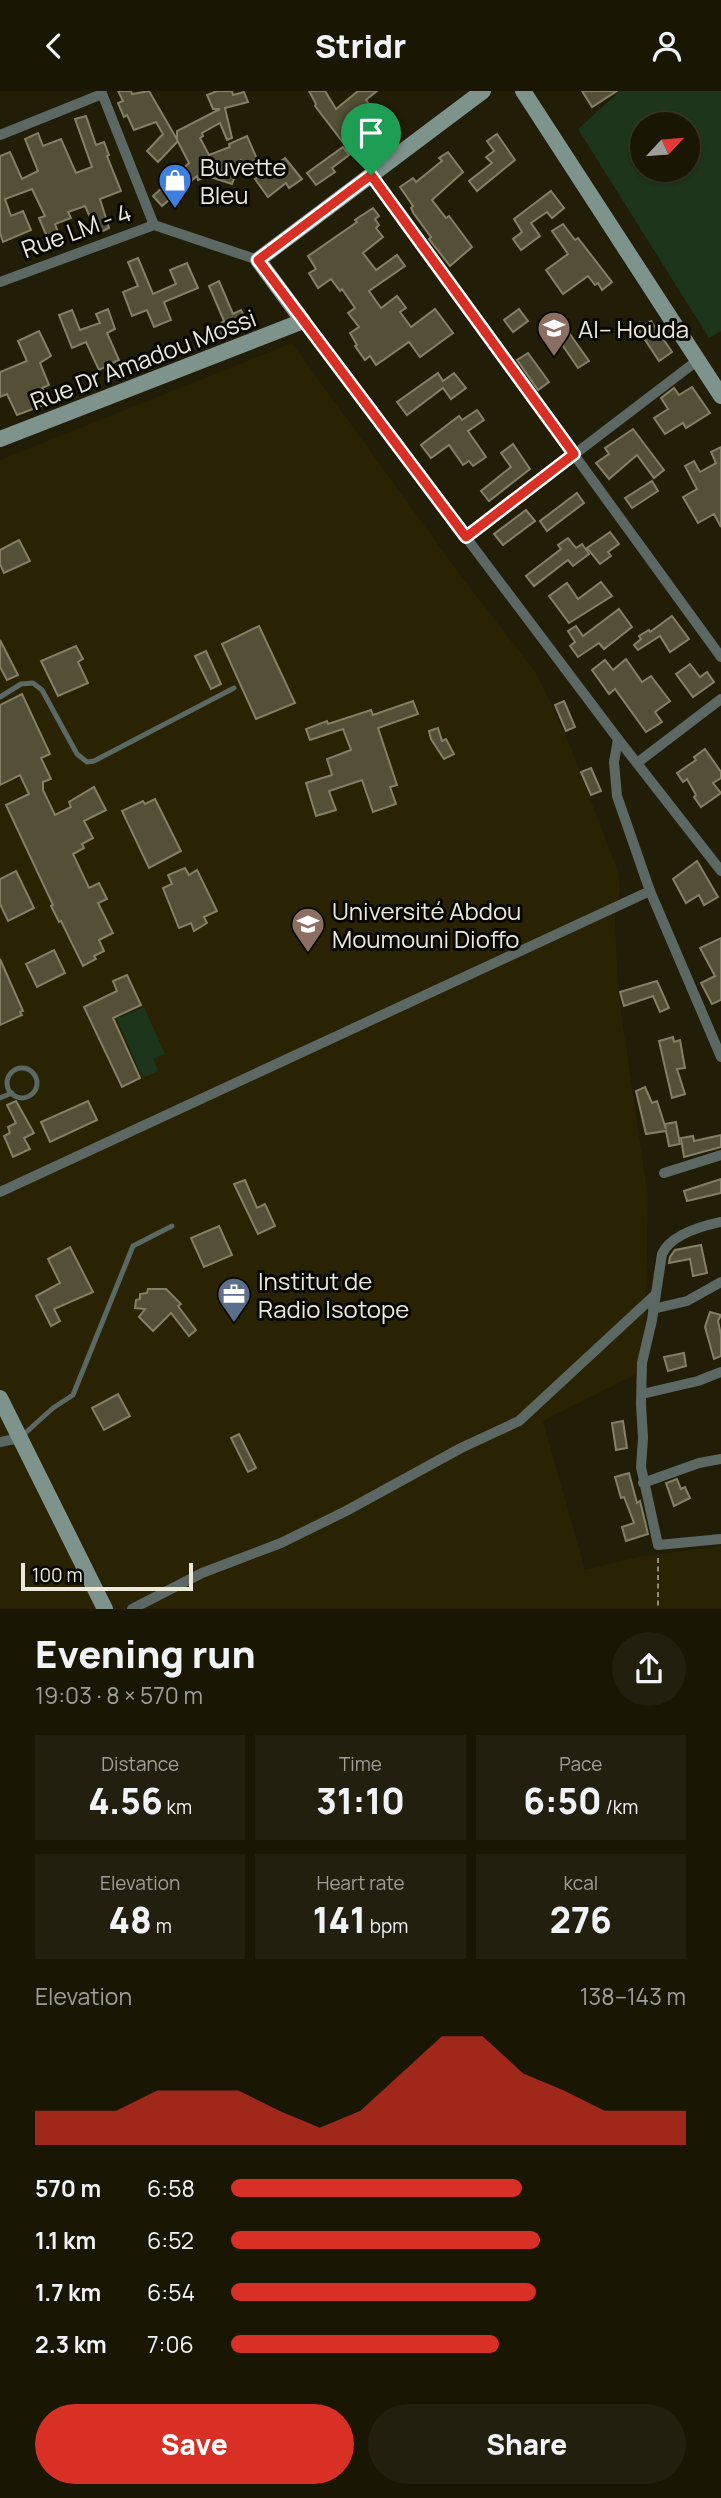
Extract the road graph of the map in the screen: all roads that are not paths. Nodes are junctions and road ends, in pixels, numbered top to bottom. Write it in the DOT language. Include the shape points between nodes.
graph roads {
  1 [pos="483,91"];
  2 [pos="523,91"];
  3 [pos="102,92"];
  4 [pos="0,135"];
  5 [pos="371,175"];
  6 [pos="154,225"];
  7 [pos="258,260"];
  8 [pos="0,282"];
  9 [pos="303,321"];
  10 [pos="698,360"];
  11 [pos="721,396"];
  12 [pos="0,439"];
  13 [pos="574,454"];
  14 [pos="466,537"];
  15 [pos="721,657"];
  16 [pos="234,688"];
  17 [pos="0,697"];
  18 [pos="721,699"];
  19 [pos="618,739"];
  20 [pos="636,763"];
  21 [pos="721,871"];
  22 [pos="650,891"];
  23 [pos="718,1045"];
  24 [pos="721,1057"];
  25 [pos="8,1083"];
  26 [pos="0,1086"];
  27 [pos="12,1093"];
  28 [pos="0,1098"];
  29 [pos="721,1155"];
  30 [pos="664,1173"];
  31 [pos="0,1192"];
  32 [pos="721,1221"];
  33 [pos="172,1226"];
  34 [pos="721,1282"];
  35 [pos="654,1295"];
  36 [pos="653,1309"];
  37 [pos="721,1372"];
  38 [pos="642,1394"];
  39 [pos="0,1398"];
  40 [pos="20,1438"];
  41 [pos="0,1442"];
  42 [pos="721,1459"];
  43 [pos="643,1483"];
  44 [pos="721,1539"];
  45 [pos="105,1609"];
  46 [pos="132,1609"];
  1 -- 5 [label="street"];
  2 -- 10 [label="street"];
  3 -- 4 [label="street"];
  3 -- 6 [label="street"];
  5 -- 7 [label="street"];
  5 -- 13 [label="street"];
  6 -- 7 [label="street, Rue LM - 4"];
  6 -- 8 [label="street, Rue LM - 4"];
  7 -- 9 [label="street"];
  9 -- 12 [label="street, Rue Dr Amadou Mossi"];
  9 -- 14 [label="street"];
  10 -- 11 [label="street"];
  10 -- 13 [label="street"];
  13 -- 14 [label="street"];
  13 -- 15 [label="street"];
  14 -- 19 [label="street"];
  16 -- 17 [label="lane" via="87,762 33,683 21,684"];
  18 -- 20 [label="street"];
  19 -- 20 [label="street"];
  19 -- 22 [label="street" via="614,762 617,796"];
  20 -- 21 [label="street"];
  22 -- 23 [label="street"];
  22 -- 31 [label="street"];
  23 -- 24 [label="street"];
  25 -- 26 [label="lane"];
  25 -- 27 [label="lane"];
  25 -- 27 [label="lane" via="12,1073 23,1068 36,1077 36,1089 28,1097"];
  27 -- 28 [label="lane"];
  29 -- 30 [label="street"];
  32 -- 35 [label="street" via="667,1245"];
  33 -- 40 [label="lane" via="133,1246 73,1395"];
  34 -- 36 [label="street" via="687,1301"];
  35 -- 36 [label="street"];
  35 -- 46 [label="street" via="519,1421 281,1543 202,1573"];
  36 -- 38 [label="street" via="642,1363"];
  37 -- 38 [label="street"];
  38 -- 43 [label="street"];
  39 -- 40 [label="street"];
  40 -- 41 [label="street"];
  40 -- 45 [label="street"];
  42 -- 43 [label="street"];
  43 -- 44 [label="street" via="658,1545"];
}
